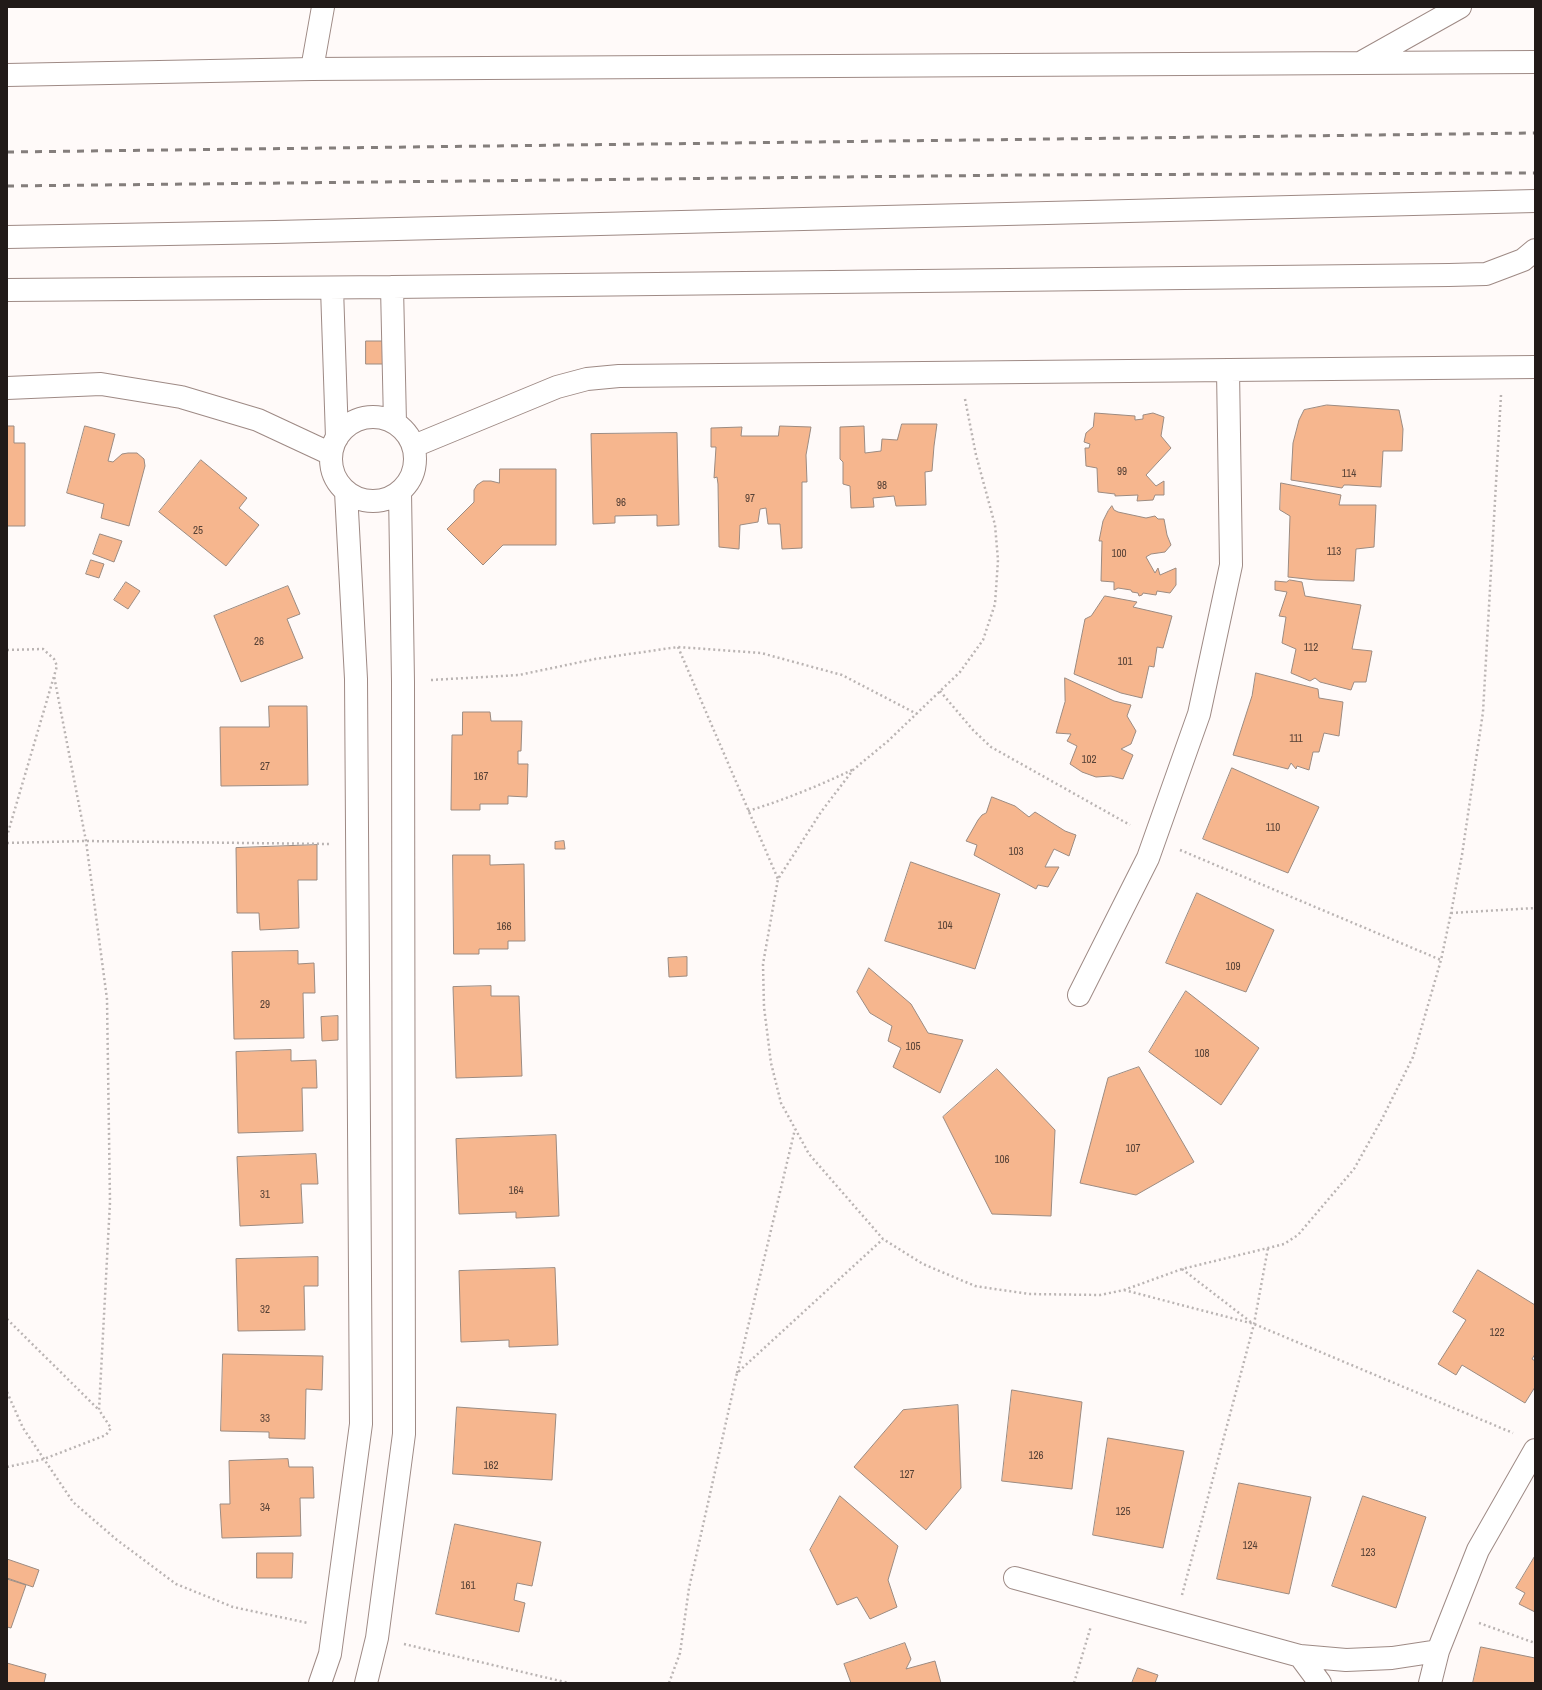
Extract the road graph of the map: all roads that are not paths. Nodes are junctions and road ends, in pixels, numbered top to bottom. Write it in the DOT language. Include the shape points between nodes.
graph roads {
  1 [pos="323,7"];
  2 [pos="1460,7"];
  3 [pos="1361,62"];
  4 [pos="1535,62"];
  5 [pos="312,69"];
  6 [pos="7,74"];
  7 [pos="1535,200"];
  8 [pos="7,236"];
  9 [pos="1535,250"];
  10 [pos="332,288"];
  11 [pos="392,288"];
  12 [pos="7,290"];
  13 [pos="1535,367"];
  14 [pos="1228,370"];
  15 [pos="7,388"];
  16 [pos="395,422"];
  17 [pos="334,446"];
  18 [pos="414,446"];
  19 [pos="346,492"];
  20 [pos="400,492"];
  21 [pos="1079,994"];
  22 [pos="1535,1450"];
  23 [pos="1014,1578"];
  24 [pos="1438,1651"];
  25 [pos="1300,1656"];
  26 [pos="320,1683"];
  27 [pos="366,1683"];
  28 [pos="1320,1683"];
  29 [pos="1430,1683"];
  1 -- 5 [label="street"];
  2 -- 3 [label="street"];
  3 -- 4 [label="street"];
  3 -- 5 [label="street"];
  5 -- 6 [label="street"];
  7 -- 8 [label="street" via="275,232"];
  9 -- 11 [label="street" via="1524,260 1486,274"];
  10 -- 11 [label="street"];
  10 -- 12 [label="street"];
  10 -- 17 [label="street"];
  11 -- 16 [label="street"];
  13 -- 14 [label="street"];
  14 -- 18 [label="street" via="619,376 587,379 557,387"];
  14 -- 21 [label="street" via="1231,565 1199,714 1148,858"];
  15 -- 17 [label="street" via="101,384 181,397"];
  16 -- 17 [label="street" via="374,417 352,422 344,429"];
  16 -- 18 [label="street" via="404,429"];
  17 -- 19 [label="street" via="331,462 336,478"];
  18 -- 20 [label="street" via="416,461 412,476"];
  19 -- 20 [label="street" via="373,502 387,499"];
  19 -- 26 [label="street" via="356,679 360,1424 334,1629 330,1654"];
  20 -- 27 [label="street" via="404,1434 377,1638"];
  22 -- 24 [label="street" via="1478,1550"];
  23 -- 25 [label="street"];
  24 -- 25 [label="street" via="1392,1658 1346,1660"];
  24 -- 29 [label="street"];
  25 -- 28 [label="street"];
}
